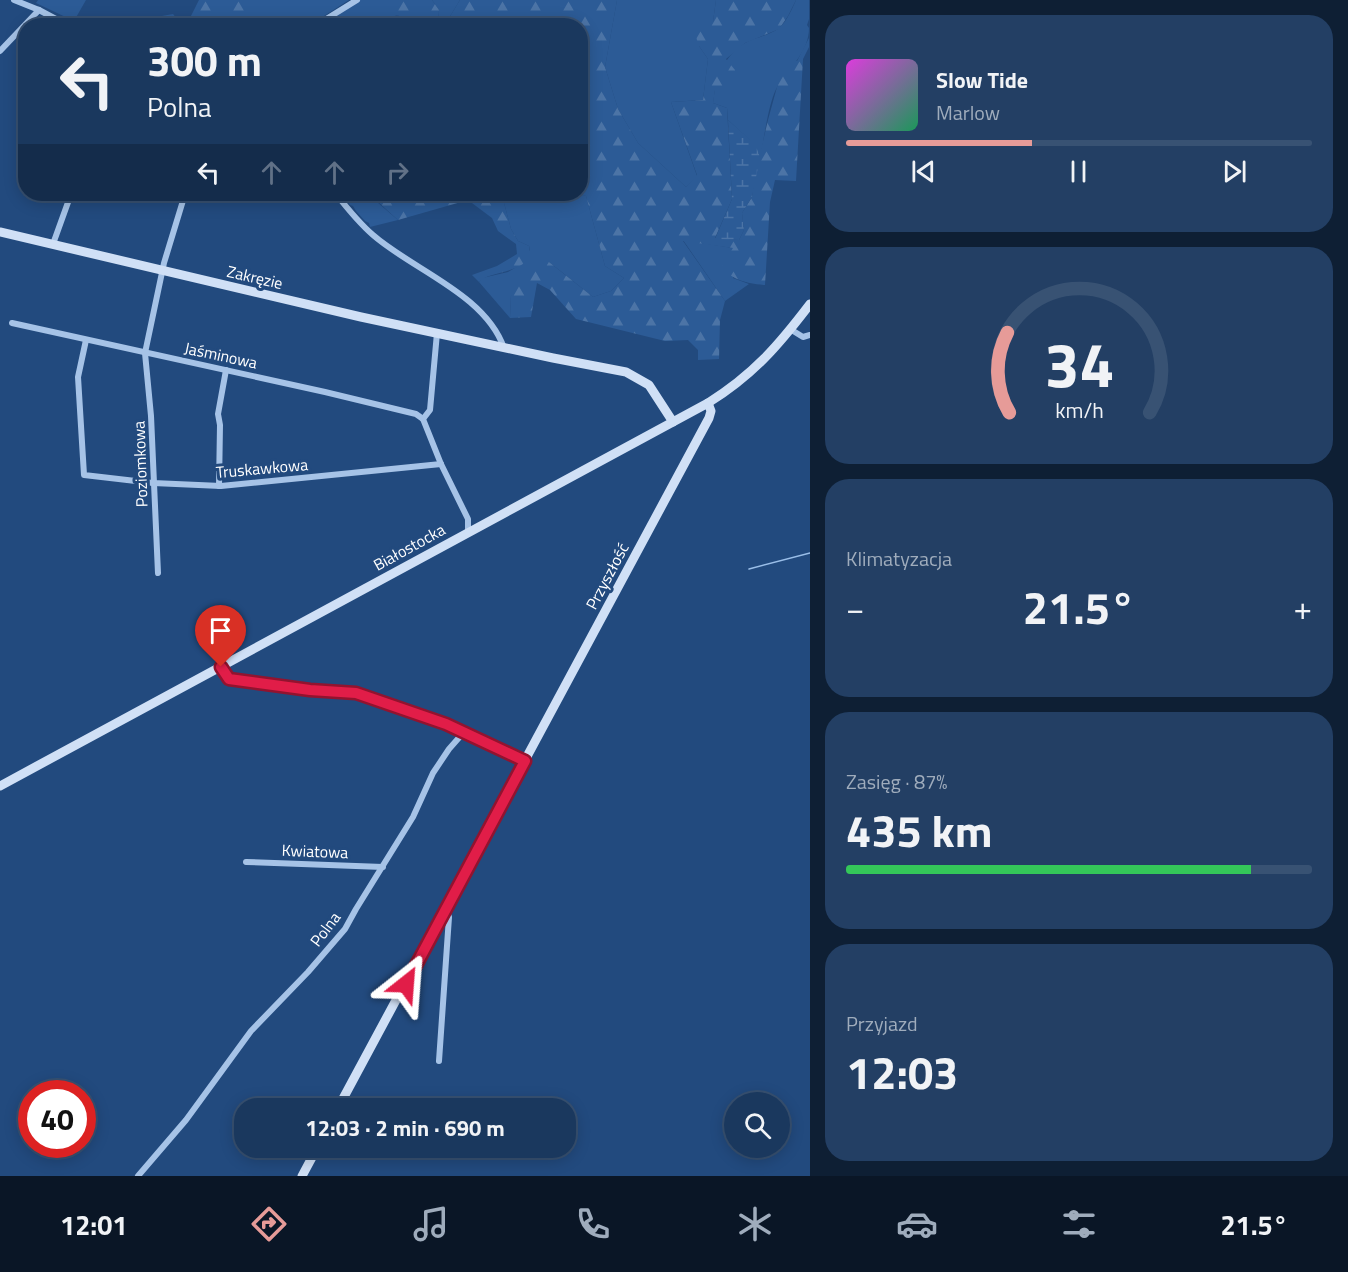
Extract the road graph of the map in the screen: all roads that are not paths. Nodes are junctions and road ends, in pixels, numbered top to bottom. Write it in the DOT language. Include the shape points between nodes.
graph roads {
  1 [pos="14,0"];
  2 [pos="357,0"];
  3 [pos="39,10"];
  4 [pos="31,18"];
  5 [pos="54,18"];
  6 [pos="328,18"];
  7 [pos="18,32"];
  8 [pos="0,51"];
  9 [pos="68,201"];
  10 [pos="183,201"];
  11 [pos="341,201"];
  12 [pos="0,232"];
  13 [pos="53,244"];
  14 [pos="163,271"];
  15 [pos="810,304"];
  16 [pos="12,323"];
  17 [pos="790,329"];
  18 [pos="437,333"];
  19 [pos="810,335"];
  20 [pos="86,340"];
  21 [pos="504,348"];
  22 [pos="145,353"];
  23 [pos="226,370"];
  24 [pos="708,403"];
  25 [pos="423,419"];
  26 [pos="673,422"];
  27 [pos="441,464"];
  28 [pos="153,483"];
  29 [pos="219,486"];
  30 [pos="468,532"];
  31 [pos="158,573"];
  32 [pos="221,667"];
  33 [pos="464,732"];
  34 [pos="525,761"];
  35 [pos="0,786"];
  36 [pos="246,862"];
  37 [pos="383,867"];
  38 [pos="446,909"];
  39 [pos="439,1061"];
  40 [pos="343,1098"];
  41 [pos="312,1158"];
  42 [pos="138,1176"];
  43 [pos="302,1176"];
  1 -- 3 [label="street"];
  2 -- 6 [label="street"];
  3 -- 4 [label="street"];
  3 -- 5 [label="street"];
  7 -- 8 [label="street"];
  9 -- 13 [label="street"];
  10 -- 14 [label="street, Poziomkowa"];
  11 -- 21 [label="street" via="374,236 464,296 499,333"];
  12 -- 13 [label="street, Zakręzie"];
  13 -- 14 [label="street, Zakręzie"];
  14 -- 18 [label="street, Zakręzie"];
  14 -- 22 [label="street, Poziomkowa"];
  15 -- 17 [label="street, Białostocka"];
  16 -- 20 [label="street, Jaśminowa"];
  17 -- 19 [label="street" via="803,337"];
  17 -- 24 [label="street, Białostocka" via="763,362"];
  18 -- 21 [label="street, Zakręzie"];
  18 -- 25 [label="street" via="430,410"];
  20 -- 22 [label="street, Jaśminowa"];
  20 -- 28 [label="street, Truskawkowa" via="78,377 84,475"];
  21 -- 26 [label="street, Zakręzie" via="633,374 655,392"];
  22 -- 23 [label="street, Jaśminowa"];
  22 -- 28 [label="street, Poziomkowa" via="152,416"];
  23 -- 25 [label="street, Jaśminowa" via="405,411"];
  23 -- 29 [label="street" via="218,414"];
  24 -- 26 [label="street, Białostocka"];
  24 -- 34 [label="street, Przyszłość" via="709,418"];
  25 -- 27 [label="street"];
  26 -- 30 [label="street, Białostocka"];
  27 -- 29 [label="street, Truskawkowa"];
  27 -- 30 [label="street" via="468,519"];
  28 -- 29 [label="street, Truskawkowa"];
  28 -- 31 [label="street, Poziomkowa"];
  30 -- 32 [label="street, Białostocka"];
  32 -- 33 [label="street" via="229,679 356,693"];
  32 -- 35 [label="street, Białostocka"];
  33 -- 34 [label="street"];
  33 -- 37 [label="street, Polna" via="433,773 413,817"];
  34 -- 38 [label="street, Przyszłość"];
  36 -- 37 [label="street, Kwiatowa"];
  37 -- 42 [label="street, Polna" via="345,929 251,1031 186,1120"];
  38 -- 39 [label="street" via="449,917"];
  38 -- 40 [label="street, Przyszłość"];
  41 -- 43 [label="street"];
}
